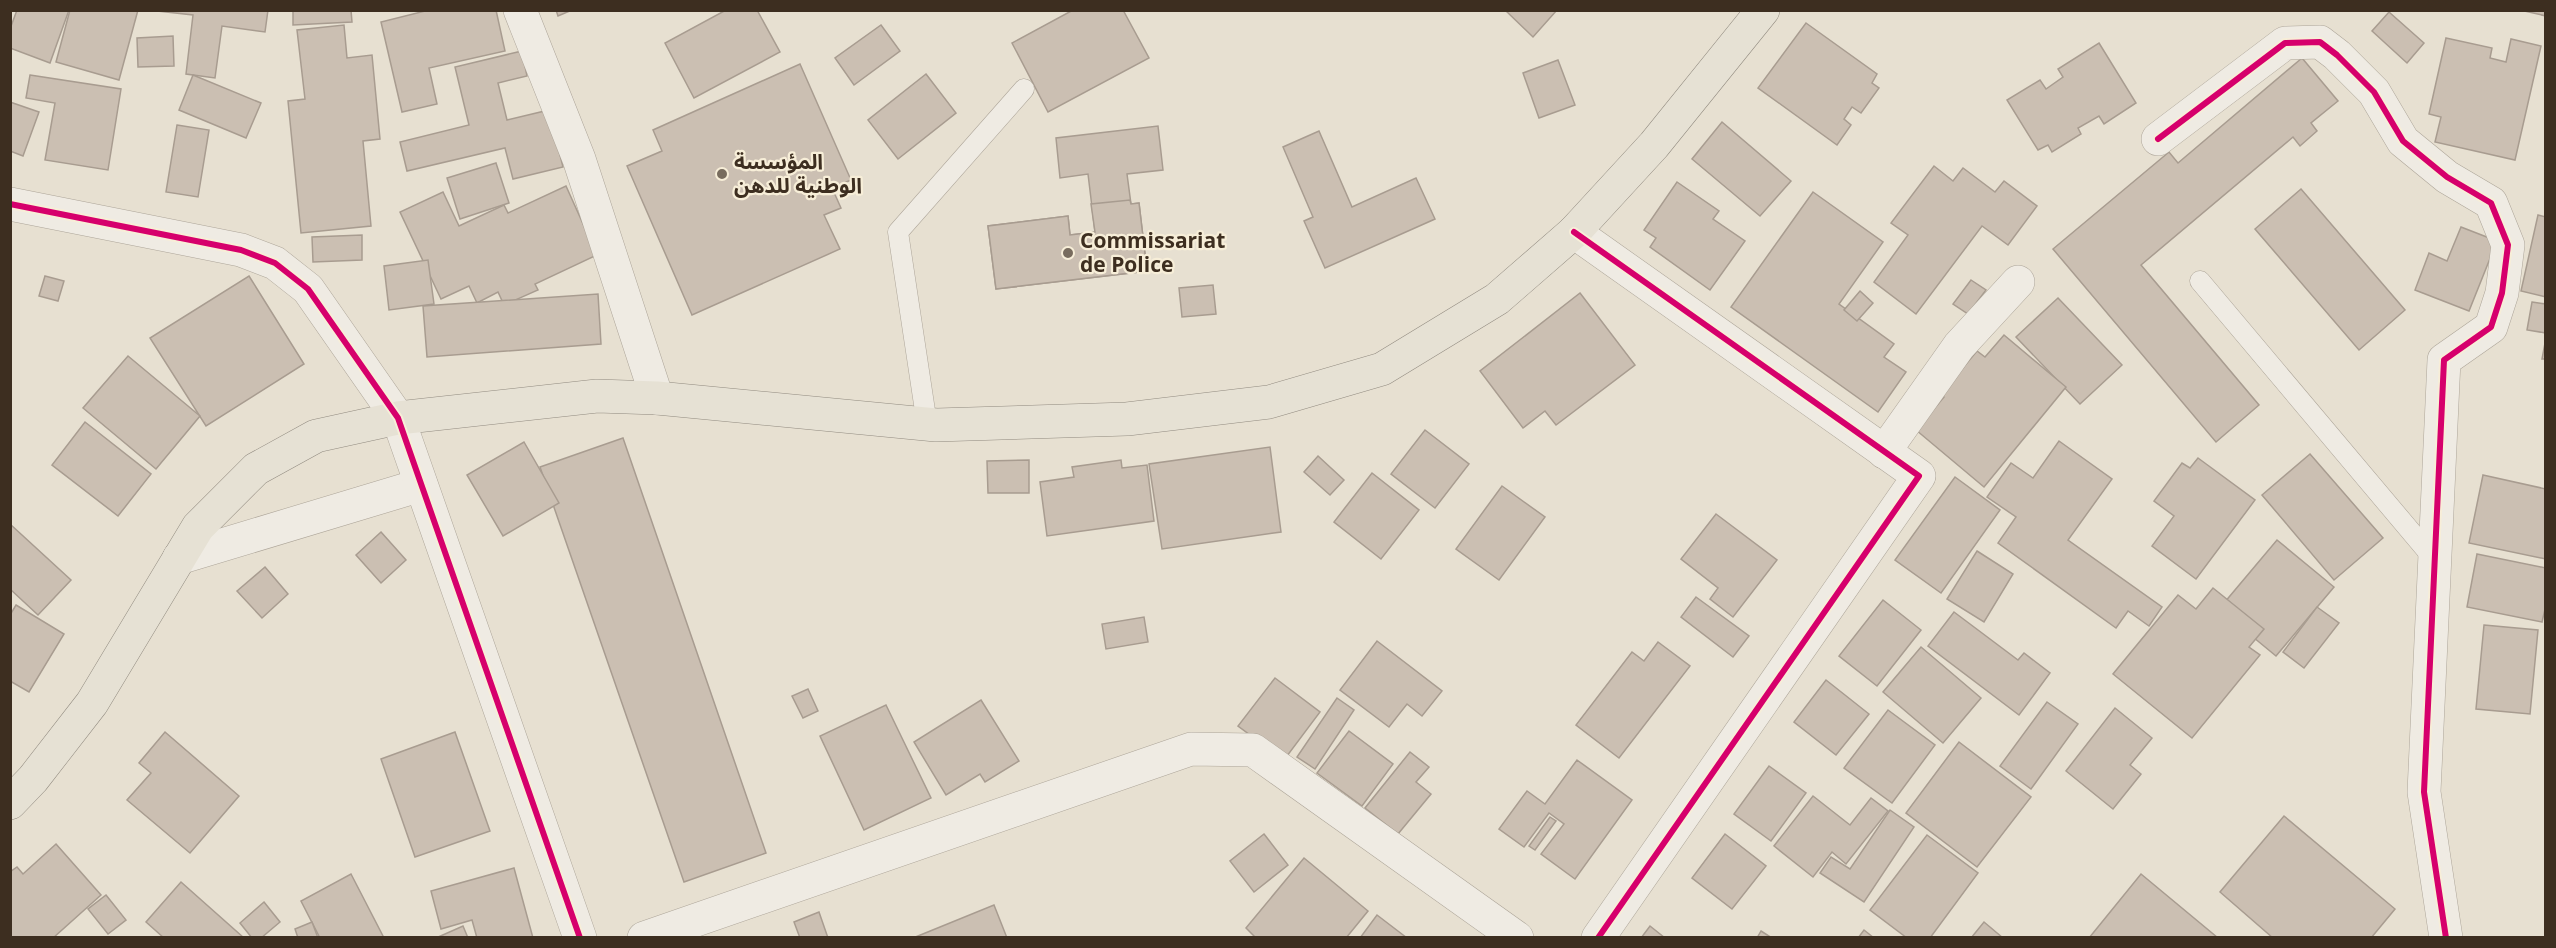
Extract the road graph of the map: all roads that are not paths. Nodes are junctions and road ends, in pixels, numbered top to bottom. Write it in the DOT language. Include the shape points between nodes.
graph roads {
  1 [pos="520,10"];
  2 [pos="1763,10"];
  3 [pos="1024,89"];
  4 [pos="2158,139"];
  5 [pos="10,204"];
  6 [pos="1574,232"];
  7 [pos="2200,281"];
  8 [pos="2018,282"];
  9 [pos="657,398"];
  10 [pos="398,418"];
  11 [pos="927,424"];
  12 [pos="1884,452"];
  13 [pos="421,485"];
  14 [pos="179,558"];
  15 [pos="2434,559"];
  16 [pos="10,803"];
  17 [pos="579,938"];
  18 [pos="644,938"];
  19 [pos="1517,938"];
  20 [pos="1598,938"];
  21 [pos="2446,938"];
  1 -- 9 [label="street" via="579,159"];
  2 -- 6 [label="main road" via="1654,145"];
  3 -- 11 [label="lane" via="898,232"];
  4 -- 15 [label="street" via="2285,43 2320,42 2374,92 2403,141 2447,177 2491,203 2508,245 2502,293 2491,327 2444,360"];
  5 -- 10 [label="street" via="241,250 275,263 308,289"];
  6 -- 11 [label="main road" via="1497,299 1382,369 1269,402 1126,419"];
  6 -- 12 [label="street"];
  7 -- 15 [label="lane"];
  8 -- 12 [label="street" via="1959,346"];
  9 -- 10 [label="main road" via="597,396"];
  9 -- 11 [label="main road"];
  10 -- 13 [label="street"];
  10 -- 14 [label="main road" via="316,436 255,469 198,527"];
  12 -- 20 [label="street" via="1918,476"];
  13 -- 14 [label="street"];
  13 -- 17 [label="street"];
  14 -- 16 [label="main road" via="92,703"];
  15 -- 21 [label="street" via="2424,792"];
  18 -- 19 [label="street" via="1191,749 1253,750"];
}
